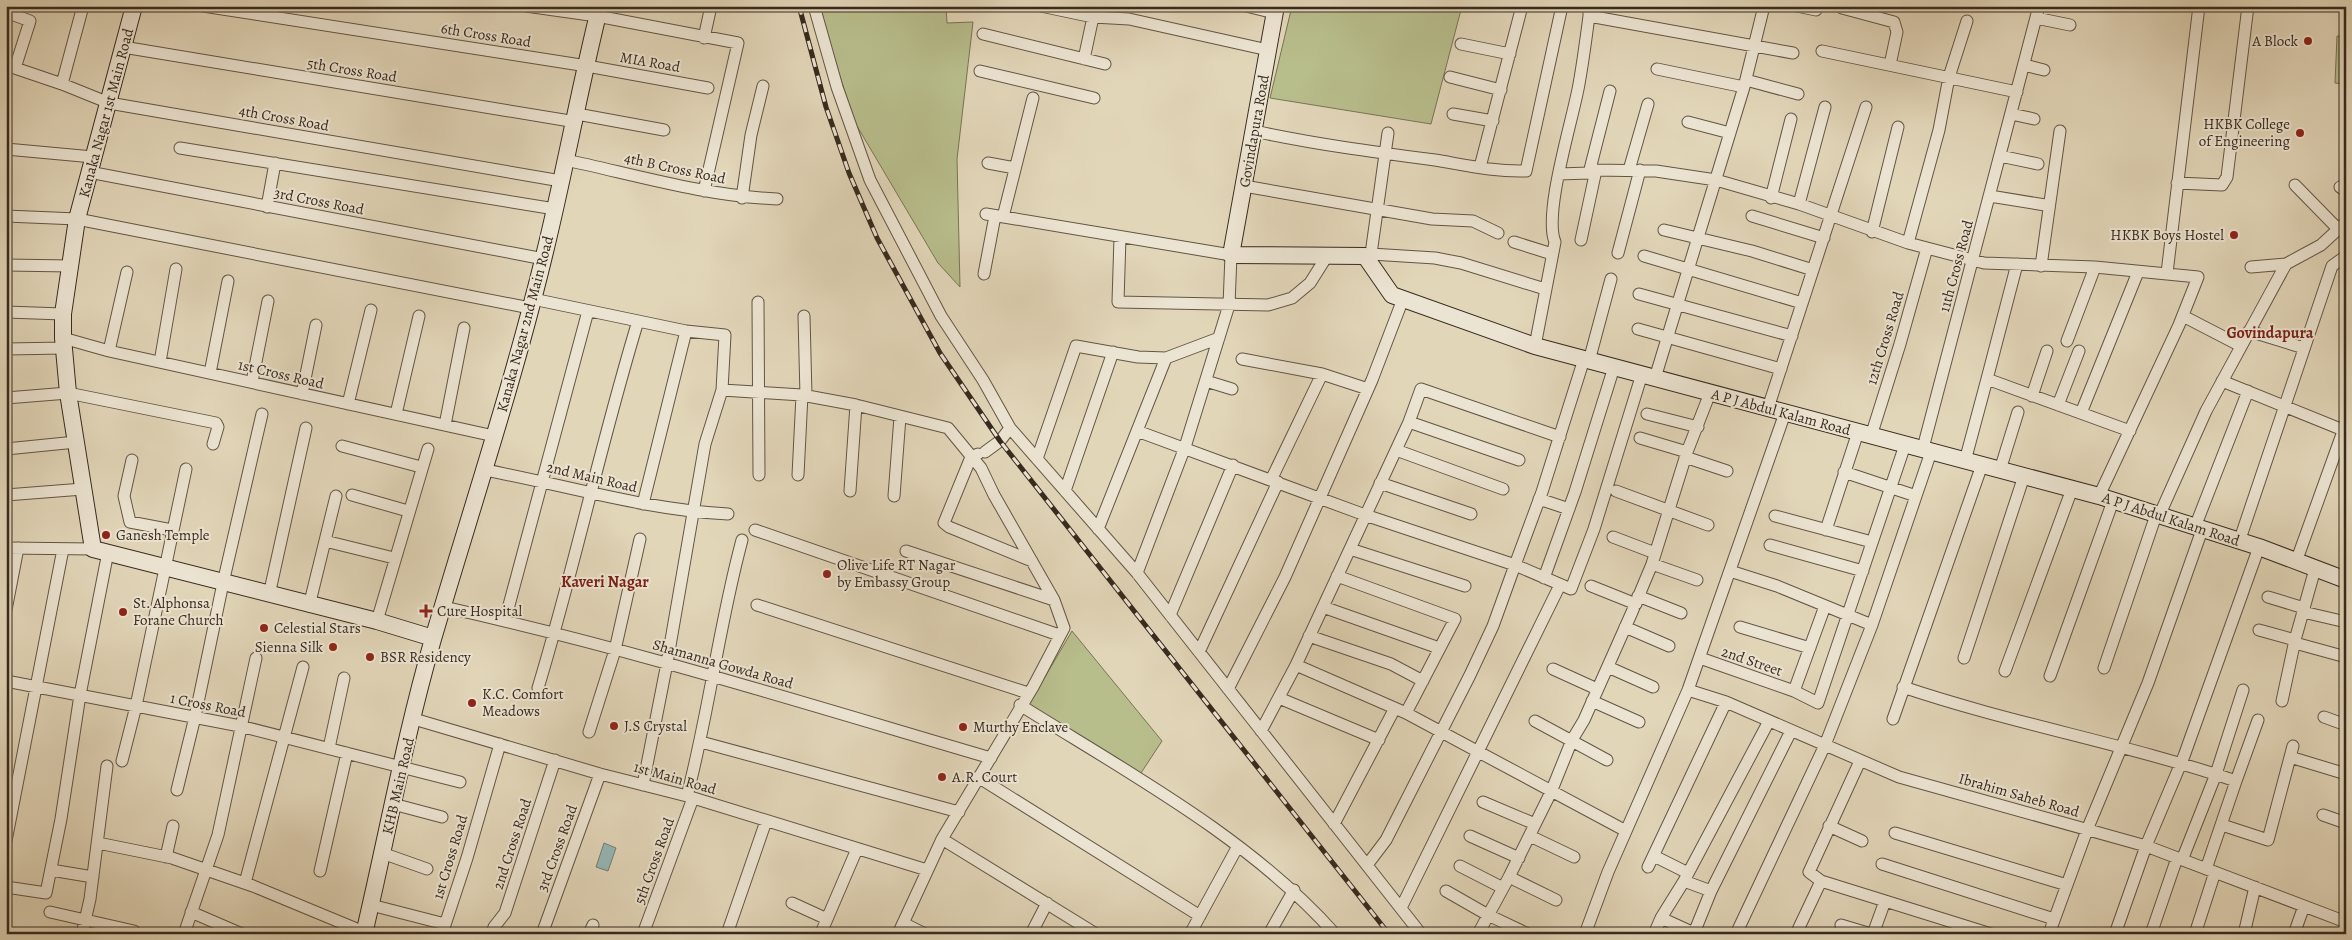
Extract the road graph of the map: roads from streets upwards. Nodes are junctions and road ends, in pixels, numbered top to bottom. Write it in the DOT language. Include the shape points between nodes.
graph roads {
  1 [pos="83,6"];
  2 [pos="134,6"];
  3 [pos="203,6"];
  4 [pos="526,6"];
  5 [pos="711,6"];
  6 [pos="814,6"];
  7 [pos="1041,6"];
  8 [pos="1246,6"];
  9 [pos="1522,6"];
  10 [pos="1562,6"];
  11 [pos="1764,6"];
  12 [pos="1796,6"];
  13 [pos="2039,6"];
  14 [pos="2199,6"];
  15 [pos="2248,6"];
  16 [pos="1842,8"];
  17 [pos="1276,10"];
  18 [pos="1816,10"];
  19 [pos="598,11"];
  20 [pos="1589,11"];
  21 [pos="6,12"];
  22 [pos="1093,17"];
  23 [pos="2036,18"];
  24 [pos="1967,21"];
  25 [pos="2070,25"];
  26 [pos="984,34"];
  27 [pos="704,38"];
  28 [pos="1461,44"];
  29 [pos="1756,45"];
  30 [pos="123,47"];
  31 [pos="1268,50"];
  32 [pos="1822,51"];
  33 [pos="1793,53"];
  34 [pos="1510,54"];
  35 [pos="1084,59"];
  36 [pos="1105,64"];
  37 [pos="1890,65"];
  38 [pos="2024,65"];
  39 [pos="587,66"];
  40 [pos="11,67"];
  41 [pos="1658,69"];
  42 [pos="2044,70"];
  43 [pos="980,71"];
  44 [pos="1949,77"];
  45 [pos="1450,78"];
  46 [pos="62,84"];
  47 [pos="1745,84"];
  48 [pos="763,86"];
  49 [pos="708,88"];
  50 [pos="1501,90"];
  51 [pos="1610,92"];
  52 [pos="2017,92"];
  53 [pos="1798,94"];
  54 [pos="1034,98"];
  55 [pos="1094,98"];
  56 [pos="110,103"];
  57 [pos="1648,104"];
  58 [pos="1825,107"];
  59 [pos="1866,107"];
  60 [pos="1453,114"];
  61 [pos="2011,114"];
  62 [pos="577,118"];
  63 [pos="1791,119"];
  64 [pos="2034,119"];
  65 [pos="1493,121"];
  66 [pos="1688,122"];
  67 [pos="1898,127"];
  68 [pos="664,130"];
  69 [pos="1254,131"];
  70 [pos="2060,131"];
  71 [pos="1388,133"];
  72 [pos="1730,133"];
  73 [pos="180,148"];
  74 [pos="6,149"];
  75 [pos="1385,154"];
  76 [pos="2000,156"];
  77 [pos="566,160"];
  78 [pos="275,163"];
  79 [pos="988,164"];
  80 [pos="2038,164"];
  81 [pos="91,165"];
  82 [pos="1015,168"];
  83 [pos="1480,168"];
  84 [pos="1635,170"];
  85 [pos="1593,172"];
  86 [pos="1559,174"];
  87 [pos="1716,180"];
  88 [pos="561,181"];
  89 [pos="2177,183"];
  90 [pos="2295,184"];
  91 [pos="1244,186"];
  92 [pos="704,191"];
  93 [pos="1990,196"];
  94 [pos="742,198"];
  95 [pos="1771,198"];
  96 [pos="777,199"];
  97 [pos="1799,204"];
  98 [pos="2045,205"];
  99 [pos="267,207"];
  100 [pos="1377,208"];
  101 [pos="555,209"];
  102 [pos="6,216"];
  103 [pos="995,216"];
  104 [pos="1752,216"];
  105 [pos="1832,217"];
  106 [pos="77,219"];
  107 [pos="2342,226"];
  108 [pos="1664,230"];
  109 [pos="1872,232"];
  110 [pos="1498,233"];
  111 [pos="1120,237"];
  112 [pos="1699,238"];
  113 [pos="1824,238"];
  114 [pos="1581,240"];
  115 [pos="1514,242"];
  116 [pos="1908,243"];
  117 [pos="1927,248"];
  118 [pos="1618,253"];
  119 [pos="1552,254"];
  120 [pos="1231,255"];
  121 [pos="1328,256"];
  122 [pos="1644,256"];
  123 [pos="2346,256"];
  124 [pos="1370,258"];
  125 [pos="544,259"];
  126 [pos="1973,260"];
  127 [pos="2017,264"];
  128 [pos="2286,264"];
  129 [pos="6,265"];
  130 [pos="71,266"];
  131 [pos="2041,266"];
  132 [pos="2094,267"];
  133 [pos="2251,267"];
  134 [pos="176,269"];
  135 [pos="1689,270"];
  136 [pos="1813,270"];
  137 [pos="127,272"];
  138 [pos="2138,272"];
  139 [pos="2167,273"];
  140 [pos="984,274"];
  141 [pos="1611,279"];
  142 [pos="228,281"];
  143 [pos="1545,289"];
  144 [pos="1639,294"];
  145 [pos="1403,299"];
  146 [pos="268,301"];
  147 [pos="758,302"];
  148 [pos="532,303"];
  149 [pos="1677,303"];
  150 [pos="1802,303"];
  151 [pos="1229,305"];
  152 [pos="371,310"];
  153 [pos="588,311"];
  154 [pos="6,312"];
  155 [pos="63,314"];
  156 [pos="418,316"];
  157 [pos="804,316"];
  158 [pos="2182,316"];
  159 [pos="638,321"];
  160 [pos="316,325"];
  161 [pos="464,328"];
  162 [pos="1638,329"];
  163 [pos="686,331"];
  164 [pos="2249,331"];
  165 [pos="1666,336"];
  166 [pos="1792,336"];
  167 [pos="1219,338"];
  168 [pos="2067,341"];
  169 [pos="64,343"];
  170 [pos="1535,346"];
  171 [pos="2241,346"];
  172 [pos="2304,348"];
  173 [pos="6,349"];
  174 [pos="109,351"];
  175 [pos="2047,351"];
  176 [pos="2079,351"];
  177 [pos="1114,352"];
  178 [pos="1166,358"];
  179 [pos="1242,359"];
  180 [pos="1587,360"];
  181 [pos="160,362"];
  182 [pos="1614,367"];
  183 [pos="1781,369"];
  184 [pos="210,373"];
  185 [pos="1322,374"];
  186 [pos="1648,376"];
  187 [pos="1987,379"];
  188 [pos="1206,381"];
  189 [pos="2222,381"];
  190 [pos="252,382"];
  191 [pos="1232,389"];
  192 [pos="1368,389"];
  193 [pos="722,390"];
  194 [pos="2248,391"];
  195 [pos="759,392"];
  196 [pos="68,393"];
  197 [pos="1710,393"];
  198 [pos="302,394"];
  199 [pos="804,396"];
  200 [pos="2032,396"];
  201 [pos="6,398"];
  202 [pos="348,404"];
  203 [pos="856,406"];
  204 [pos="2058,406"];
  205 [pos="2285,406"];
  206 [pos="1768,408"];
  207 [pos="2018,412"];
  208 [pos="1784,413"];
  209 [pos="2081,413"];
  210 [pos="262,414"];
  211 [pos="396,414"];
  212 [pos="1646,414"];
  213 [pos="900,417"];
  214 [pos="1409,422"];
  215 [pos="445,425"];
  216 [pos="2344,426"];
  217 [pos="1698,427"];
  218 [pos="306,428"];
  219 [pos="1010,428"];
  220 [pos="1138,431"];
  221 [pos="2130,431"];
  222 [pos="1864,434"];
  223 [pos="494,436"];
  224 [pos="1560,437"];
  225 [pos="1640,438"];
  226 [pos="76,442"];
  227 [pos="213,444"];
  228 [pos="1904,444"];
  229 [pos="342,446"];
  230 [pos="1185,447"];
  231 [pos="6,449"];
  232 [pos="428,449"];
  233 [pos="1396,450"];
  234 [pos="1927,450"];
  235 [pos="985,452"];
  236 [pos="1686,455"];
  237 [pos="971,456"];
  238 [pos="1037,459"];
  239 [pos="132,460"];
  240 [pos="1520,460"];
  241 [pos="1965,460"];
  242 [pos="1233,465"];
  243 [pos="1982,465"];
  244 [pos="422,467"];
  245 [pos="981,468"];
  246 [pos="186,469"];
  247 [pos="485,470"];
  248 [pos="2000,470"];
  249 [pos="1727,471"];
  250 [pos="1844,472"];
  251 [pos="759,475"];
  252 [pos="798,475"];
  253 [pos="2024,476"];
  254 [pos="543,481"];
  255 [pos="1275,481"];
  256 [pos="1380,483"];
  257 [pos="1891,488"];
  258 [pos="83,489"];
  259 [pos="1503,489"];
  260 [pos="2072,489"];
  261 [pos="850,491"];
  262 [pos="1065,491"];
  263 [pos="1616,491"];
  264 [pos="593,492"];
  265 [pos="6,495"];
  266 [pos="352,495"];
  267 [pos="336,496"];
  268 [pos="894,496"];
  269 [pos="1916,496"];
  270 [pos="1320,498"];
  271 [pos="1539,499"];
  272 [pos="2106,499"];
  273 [pos="643,504"];
  274 [pos="1569,509"];
  275 [pos="408,510"];
  276 [pos="1668,510"];
  277 [pos="693,512"];
  278 [pos="728,514"];
  279 [pos="1471,514"];
  280 [pos="1365,515"];
  281 [pos="2158,515"];
  282 [pos="1775,516"];
  283 [pos="1708,525"];
  284 [pos="1098,529"];
  285 [pos="2198,529"];
  286 [pos="172,530"];
  287 [pos="755,530"];
  288 [pos="1826,530"];
  289 [pos="1613,537"];
  290 [pos="640,539"];
  291 [pos="742,540"];
  292 [pos="325,541"];
  293 [pos="1872,542"];
  294 [pos="2239,542"];
  295 [pos="1770,545"];
  296 [pos="2258,547"];
  297 [pos="12,548"];
  298 [pos="62,549"];
  299 [pos="1350,549"];
  300 [pos="100,551"];
  301 [pos="906,551"];
  302 [pos="394,558"];
  303 [pos="1653,558"];
  304 [pos="1032,561"];
  305 [pos="2296,562"];
  306 [pos="1515,565"];
  307 [pos="164,567"];
  308 [pos="2315,569"];
  309 [pos="1730,571"];
  310 [pos="1863,571"];
  311 [pos="1137,573"];
  312 [pos="1337,576"];
  313 [pos="1544,578"];
  314 [pos="1697,580"];
  315 [pos="2344,581"];
  316 [pos="223,583"];
  317 [pos="1560,585"];
  318 [pos="1465,586"];
  319 [pos="1591,586"];
  320 [pos="269,595"];
  321 [pos="2268,597"];
  322 [pos="1054,600"];
  323 [pos="1637,600"];
  324 [pos="756,605"];
  325 [pos="309,606"];
  326 [pos="1825,606"];
  327 [pos="444,607"];
  328 [pos="1323,607"];
  329 [pos="6,610"];
  330 [pos="2304,610"];
  331 [pos="1680,614"];
  332 [pos="1848,614"];
  333 [pos="1170,615"];
  334 [pos="505,620"];
  335 [pos="377,621"];
  336 [pos="2346,622"];
  337 [pos="1872,625"];
  338 [pos="1740,627"];
  339 [pos="1625,628"];
  340 [pos="2259,630"];
  341 [pos="555,634"];
  342 [pos="1060,635"];
  343 [pos="1309,636"];
  344 [pos="433,638"];
  345 [pos="2295,642"];
  346 [pos="1669,646"];
  347 [pos="1440,648"];
  348 [pos="1810,648"];
  349 [pos="615,650"];
  350 [pos="1199,652"];
  351 [pos="2346,657"];
  352 [pos="256,658"];
  353 [pos="1700,658"];
  354 [pos="1964,658"];
  355 [pos="667,663"];
  356 [pos="1296,665"];
  357 [pos="303,668"];
  358 [pos="1608,668"];
  359 [pos="2104,668"];
  360 [pos="1554,669"];
  361 [pos="2005,671"];
  362 [pos="711,676"];
  363 [pos="2050,676"];
  364 [pos="344,678"];
  365 [pos="6,681"];
  366 [pos="1423,681"];
  367 [pos="35,687"];
  368 [pos="1652,687"];
  369 [pos="538,688"];
  370 [pos="1903,688"];
  371 [pos="1228,689"];
  372 [pos="1597,689"];
  373 [pos="1688,690"];
  374 [pos="2243,690"];
  375 [pos="1794,691"];
  376 [pos="1028,694"];
  377 [pos="80,695"];
  378 [pos="1279,698"];
  379 [pos="1592,701"];
  380 [pos="1726,702"];
  381 [pos="2282,702"];
  382 [pos="1020,705"];
  383 [pos="136,706"];
  384 [pos="1395,708"];
  385 [pos="1406,713"];
  386 [pos="196,717"];
  387 [pos="2324,717"];
  388 [pos="414,718"];
  389 [pos="1893,719"];
  390 [pos="2258,720"];
  391 [pos="1535,721"];
  392 [pos="1769,721"];
  393 [pos="1639,722"];
  394 [pos="2346,725"];
  395 [pos="240,726"];
  396 [pos="1261,731"];
  397 [pos="1440,731"];
  398 [pos="1791,731"];
  399 [pos="589,732"];
  400 [pos="285,739"];
  401 [pos="1379,740"];
  402 [pos="1572,740"];
  403 [pos="701,742"];
  404 [pos="500,744"];
  405 [pos="1825,745"];
  406 [pos="2120,747"];
  407 [pos="329,748"];
  408 [pos="1478,752"];
  409 [pos="347,753"];
  410 [pos="991,758"];
  411 [pos="122,760"];
  412 [pos="555,760"];
  413 [pos="1607,760"];
  414 [pos="1860,760"];
  415 [pos="2181,762"];
  416 [pos="107,766"];
  417 [pos="402,766"];
  418 [pos="600,774"];
  419 [pos="2216,774"];
  420 [pos="2346,774"];
  421 [pos="978,777"];
  422 [pos="2236,781"];
  423 [pos="460,782"];
  424 [pos="643,785"];
  425 [pos="177,790"];
  426 [pos="1551,792"];
  427 [pos="690,797"];
  428 [pos="1483,802"];
  429 [pos="393,804"];
  430 [pos="959,812"];
  431 [pos="2323,815"];
  432 [pos="442,817"];
  433 [pos="766,821"];
  434 [pos="2346,823"];
  435 [pos="1334,824"];
  436 [pos="1536,824"];
  437 [pos="2222,825"];
  438 [pos="173,826"];
  439 [pos="1829,826"];
  440 [pos="2087,830"];
  441 [pos="1626,831"];
  442 [pos="1895,833"];
  443 [pos="1470,836"];
  444 [pos="1530,836"];
  445 [pos="942,839"];
  446 [pos="6,841"];
  447 [pos="1862,841"];
  448 [pos="98,843"];
  449 [pos="1238,846"];
  450 [pos="2146,846"];
  451 [pos="857,849"];
  452 [pos="382,853"];
  453 [pos="1654,856"];
  454 [pos="166,857"];
  455 [pos="1574,857"];
  456 [pos="1519,858"];
  457 [pos="2180,859"];
  458 [pos="1882,864"];
  459 [pos="1367,865"];
  460 [pos="1460,866"];
  461 [pos="1648,867"];
  462 [pos="427,869"];
  463 [pos="51,870"];
  464 [pos="207,870"];
  465 [pos="926,870"];
  466 [pos="320,871"];
  467 [pos="2211,871"];
  468 [pos="93,877"];
  469 [pos="1509,877"];
  470 [pos="1686,877"];
  471 [pos="1821,881"];
  472 [pos="245,883"];
  473 [pos="2067,886"];
  474 [pos="6,887"];
  475 [pos="1503,888"];
  476 [pos="2255,888"];
  477 [pos="1294,890"];
  478 [pos="1711,891"];
  479 [pos="1446,892"];
  480 [pos="1556,900"];
  481 [pos="1885,901"];
  482 [pos="792,903"];
  483 [pos="1047,903"];
  484 [pos="371,905"];
  485 [pos="2304,906"];
  486 [pos="1401,908"];
  487 [pos="50,912"];
  488 [pos="191,912"];
  489 [pos="1488,915"];
  490 [pos="1200,916"];
  491 [pos="1661,918"];
  492 [pos="827,919"];
  493 [pos="85,920"];
  494 [pos="2054,920"];
  495 [pos="2346,921"];
  496 [pos="1841,925"];
  497 [pos="444,929"];
  498 [pos="900,929"];
  499 [pos="364,933"];
  500 [pos="821,933"];
  501 [pos="82,934"];
  502 [pos="133,934"];
  503 [pos="184,934"];
  504 [pos="242,934"];
  505 [pos="492,934"];
  506 [pos="542,934"];
  507 [pos="643,934"];
  508 [pos="726,934"];
  509 [pos="925,934"];
  510 [pos="1031,934"];
  511 [pos="1096,934"];
  512 [pos="1190,934"];
  513 [pos="1269,934"];
  514 [pos="1335,934"];
  515 [pos="1421,934"];
  516 [pos="1478,934"];
  517 [pos="1528,934"];
  518 [pos="1585,934"];
  519 [pos="1654,934"];
  520 [pos="1695,934"];
  521 [pos="1736,934"];
  522 [pos="1796,934"];
  523 [pos="1872,934"];
  524 [pos="1991,934"];
  525 [pos="2049,934"];
  526 [pos="2115,934"];
  527 [pos="2151,934"];
  528 [pos="2195,934"];
  529 [pos="2244,934"];
  530 [pos="2294,934"];
  531 [pos="2342,934"];
  1 -- 46 [label="street"];
  2 -- 30 [label="street, Kanaka Nagar 1st Main Road"];
  3 -- 39 [label="street, 6th Cross Road"];
  4 -- 19 [label="street"];
  5 -- 27 [label="street"];
  6 -- 219 [label="street" via="837,87 870,180 941,316"];
  7 -- 22 [label="street"];
  8 -- 17 [label="street"];
  9 -- 34 [label="street"];
  10 -- 83 [label="street" via="1526,172"];
  11 -- 29 [label="street"];
  12 -- 18 [label="street"];
  13 -- 23 [label="street, 11th Cross Road"];
  14 -- 89 [label="street"];
  15 -- 89 [label="street" via="2227,177 2222,185"];
  16 -- 37 [label="street" via="1894,22 1896,32"];
  17 -- 31 [label="street, Govindapura Road"];
  19 -- 27 [label="street"];
  19 -- 39 [label="street, Kanaka Nagar 2nd Main Road"];
  20 -- 29 [label="street"];
  20 -- 86 [label="street" via="1579,86"];
  21 -- 40 [label="street" via="30,21"];
  22 -- 31 [label="street" via="1130,19"];
  22 -- 35 [label="street"];
  23 -- 25 [label="street"];
  23 -- 38 [label="street, 11th Cross Road"];
  24 -- 44 [label="street"];
  26 -- 35 [label="street"];
  27 -- 92 [label="street" via="738,43"];
  28 -- 34 [label="street"];
  29 -- 33 [label="street"];
  29 -- 47 [label="street"];
  30 -- 56 [label="street, Kanaka Nagar 1st Main Road"];
  30 -- 62 [label="street, 5th Cross Road"];
  31 -- 69 [label="street, Govindapura Road"];
  32 -- 37 [label="street"];
  34 -- 50 [label="street"];
  35 -- 36 [label="street"];
  37 -- 44 [label="street"];
  38 -- 42 [label="street"];
  38 -- 52 [label="street, 11th Cross Road"];
  39 -- 49 [label="street, MIA Road"];
  39 -- 62 [label="street, Kanaka Nagar 2nd Main Road"];
  40 -- 46 [label="street, 4th Cross Road"];
  41 -- 47 [label="street"];
  43 -- 55 [label="street"];
  44 -- 52 [label="street"];
  44 -- 116 [label="street" via="1939,130"];
  45 -- 50 [label="street"];
  46 -- 56 [label="street, 4th Cross Road"];
  47 -- 53 [label="street"];
  47 -- 72 [label="street"];
  48 -- 94 [label="street" via="751,135"];
  50 -- 65 [label="street"];
  51 -- 85 [label="street"];
  52 -- 61 [label="street, 11th Cross Road"];
  54 -- 82 [label="street"];
  56 -- 81 [label="street, Kanaka Nagar 1st Main Road"];
  56 -- 88 [label="street, 4th Cross Road"];
  57 -- 84 [label="street"];
  58 -- 97 [label="street"];
  59 -- 105 [label="street"];
  60 -- 65 [label="street"];
  61 -- 64 [label="street"];
  61 -- 76 [label="street, 11th Cross Road"];
  62 -- 68 [label="street, 5th Cross Road"];
  62 -- 77 [label="street, Kanaka Nagar 2nd Main Road"];
  63 -- 95 [label="street"];
  65 -- 83 [label="street"];
  66 -- 72 [label="street"];
  67 -- 109 [label="street"];
  69 -- 75 [label="street"];
  69 -- 91 [label="street, Govindapura Road"];
  70 -- 131 [label="street"];
  71 -- 75 [label="street"];
  72 -- 87 [label="street"];
  73 -- 78 [label="street"];
  74 -- 81 [label="street, 3rd Cross Road"];
  75 -- 83 [label="street"];
  75 -- 100 [label="street"];
  76 -- 80 [label="street"];
  76 -- 93 [label="street, 11th Cross Road"];
  77 -- 88 [label="street, Kanaka Nagar 2nd Main Road"];
  77 -- 92 [label="street, 4th B Cross Road"];
  78 -- 99 [label="street"];
  78 -- 101 [label="street"];
  79 -- 82 [label="street"];
  81 -- 99 [label="street, 3rd Cross Road"];
  81 -- 106 [label="street, Kanaka Nagar 1st Main Road"];
  82 -- 103 [label="street"];
  84 -- 85 [label="street"];
  84 -- 87 [label="street"];
  84 -- 118 [label="street"];
  85 -- 86 [label="street"];
  85 -- 114 [label="street"];
  86 -- 119 [label="street" via="1551,233 1555,242"];
  87 -- 95 [label="street"];
  87 -- 112 [label="street"];
  88 -- 101 [label="street, Kanaka Nagar 2nd Main Road"];
  89 -- 139 [label="street"];
  90 -- 107 [label="street"];
  91 -- 100 [label="street"];
  91 -- 120 [label="street, Govindapura Road"];
  92 -- 94 [label="street, 4th B Cross Road"];
  93 -- 98 [label="street"];
  93 -- 126 [label="street, 11th Cross Road"];
  94 -- 96 [label="street, 4th B Cross Road"];
  95 -- 97 [label="street"];
  97 -- 105 [label="street"];
  99 -- 125 [label="street, 3rd Cross Road"];
  100 -- 110 [label="street" via="1432,219 1473,220"];
  100 -- 124 [label="street"];
  101 -- 125 [label="street, Kanaka Nagar 2nd Main Road"];
  102 -- 106 [label="street"];
  103 -- 111 [label="street"];
  103 -- 140 [label="street"];
  104 -- 113 [label="street"];
  105 -- 109 [label="street"];
  105 -- 113 [label="street"];
  106 -- 130 [label="street, Kanaka Nagar 1st Main Road"];
  106 -- 148 [label="street"];
  107 -- 128 [label="street" via="2321,245"];
  108 -- 112 [label="street"];
  109 -- 116 [label="street"];
  111 -- 120 [label="street"];
  111 -- 151 [label="street" via="1118,302"];
  112 -- 135 [label="street"];
  112 -- 136 [label="street"];
  113 -- 136 [label="street"];
  115 -- 119 [label="street"];
  116 -- 117 [label="street"];
  117 -- 126 [label="street"];
  117 -- 222 [label="street, 12th Cross Road" via="1900,344"];
  119 -- 143 [label="street"];
  120 -- 121 [label="street"];
  120 -- 151 [label="street"];
  121 -- 124 [label="street"];
  121 -- 151 [label="street" via="1310,283 1292,298 1268,305"];
  122 -- 135 [label="street"];
  123 -- 172 [label="street" via="2332,266"];
  124 -- 143 [label="street" via="1435,258"];
  124 -- 145 [label="street, A P J Abdul Kalam Road" via="1392,295"];
  125 -- 148 [label="street, Kanaka Nagar 2nd Main Road"];
  126 -- 127 [label="street"];
  126 -- 234 [label="street, 11th Cross Road"];
  127 -- 131 [label="street"];
  127 -- 187 [label="street"];
  128 -- 133 [label="street"];
  128 -- 164 [label="street"];
  129 -- 130 [label="street"];
  130 -- 155 [label="street, Kanaka Nagar 1st Main Road"];
  131 -- 132 [label="street"];
  132 -- 138 [label="street"];
  132 -- 168 [label="street"];
  134 -- 181 [label="street"];
  135 -- 149 [label="street"];
  135 -- 150 [label="street"];
  136 -- 150 [label="street"];
  137 -- 174 [label="street"];
  138 -- 139 [label="street"];
  138 -- 209 [label="street"];
  139 -- 158 [label="street" via="2198,277"];
  141 -- 180 [label="street"];
  142 -- 184 [label="street"];
  143 -- 170 [label="street"];
  144 -- 149 [label="street"];
  145 -- 170 [label="street, A P J Abdul Kalam Road"];
  145 -- 192 [label="street"];
  146 -- 190 [label="street"];
  147 -- 195 [label="street"];
  148 -- 153 [label="street"];
  148 -- 223 [label="street, Kanaka Nagar 2nd Main Road"];
  149 -- 165 [label="street"];
  149 -- 166 [label="street"];
  150 -- 166 [label="street"];
  151 -- 167 [label="street"];
  152 -- 202 [label="street"];
  153 -- 159 [label="street"];
  153 -- 254 [label="street"];
  154 -- 155 [label="street"];
  155 -- 169 [label="street, Kanaka Nagar 1st Main Road"];
  156 -- 211 [label="street"];
  157 -- 199 [label="street"];
  158 -- 171 [label="street"];
  158 -- 221 [label="street"];
  159 -- 163 [label="street"];
  159 -- 264 [label="street" via="611,410"];
  160 -- 198 [label="street"];
  161 -- 215 [label="street"];
  162 -- 165 [label="street"];
  163 -- 193 [label="street" via="725,335"];
  163 -- 273 [label="street"];
  164 -- 171 [label="street"];
  164 -- 172 [label="street"];
  165 -- 183 [label="street"];
  165 -- 186 [label="street"];
  166 -- 183 [label="street"];
  167 -- 178 [label="street"];
  167 -- 188 [label="street"];
  169 -- 173 [label="street, 1st Cross Road"];
  169 -- 174 [label="street, 1st Cross Road"];
  169 -- 196 [label="street, Kanaka Nagar 1st Main Road"];
  170 -- 180 [label="street, A P J Abdul Kalam Road"];
  171 -- 189 [label="street"];
  172 -- 205 [label="street"];
  174 -- 181 [label="street, 1st Cross Road"];
  175 -- 200 [label="street"];
  176 -- 204 [label="street"];
  177 -- 178 [label="street"];
  177 -- 238 [label="street" via="1076,346"];
  177 -- 262 [label="street"];
  178 -- 220 [label="street"];
  179 -- 185 [label="street"];
  180 -- 182 [label="street, A P J Abdul Kalam Road"];
  180 -- 224 [label="street"];
  181 -- 184 [label="street, 1st Cross Road"];
  182 -- 186 [label="street, A P J Abdul Kalam Road"];
  182 -- 274 [label="street"];
  183 -- 206 [label="street"];
  184 -- 190 [label="street, 1st Cross Road"];
  185 -- 192 [label="street"];
  185 -- 255 [label="street"];
  186 -- 197 [label="street, A P J Abdul Kalam Road"];
  186 -- 317 [label="street" via="1571,589"];
  187 -- 200 [label="street"];
  187 -- 241 [label="street"];
  188 -- 191 [label="street"];
  188 -- 230 [label="street"];
  189 -- 194 [label="street"];
  189 -- 281 [label="street"];
  190 -- 198 [label="street, 1st Cross Road"];
  192 -- 270 [label="street"];
  193 -- 195 [label="street"];
  193 -- 277 [label="street" via="705,444"];
  194 -- 205 [label="street"];
  194 -- 285 [label="street"];
  195 -- 199 [label="street"];
  195 -- 251 [label="street"];
  196 -- 201 [label="street"];
  196 -- 226 [label="street, Kanaka Nagar 1st Main Road"];
  196 -- 227 [label="street" via="216,424"];
  197 -- 206 [label="street, A P J Abdul Kalam Road"];
  197 -- 217 [label="street"];
  198 -- 202 [label="street, 1st Cross Road"];
  199 -- 203 [label="street"];
  199 -- 252 [label="street"];
  200 -- 204 [label="street"];
  202 -- 211 [label="street, 1st Cross Road"];
  203 -- 213 [label="street"];
  203 -- 261 [label="street"];
  204 -- 209 [label="street"];
  205 -- 216 [label="street"];
  205 -- 294 [label="street"];
  206 -- 208 [label="street, A P J Abdul Kalam Road"];
  207 -- 248 [label="street"];
  208 -- 222 [label="street, A P J Abdul Kalam Road"];
  208 -- 309 [label="street"];
  209 -- 221 [label="street"];
  210 -- 316 [label="street"];
  211 -- 215 [label="street, 1st Cross Road"];
  212 -- 217 [label="street"];
  213 -- 237 [label="street" via="948,428"];
  213 -- 268 [label="street"];
  214 -- 224 [label="street" via="1421,389"];
  214 -- 233 [label="street"];
  214 -- 240 [label="street"];
  215 -- 223 [label="street, 1st Cross Road"];
  216 -- 305 [label="street"];
  217 -- 236 [label="street"];
  218 -- 320 [label="street"];
  219 -- 235 [label="street"];
  219 -- 238 [label="street"];
  220 -- 230 [label="street"];
  220 -- 284 [label="street"];
  221 -- 272 [label="street"];
  222 -- 228 [label="street, A P J Abdul Kalam Road"];
  222 -- 250 [label="street, 12th Cross Road"];
  223 -- 247 [label="street, Kanaka Nagar 2nd Main Road"];
  224 -- 271 [label="street"];
  225 -- 236 [label="street"];
  226 -- 231 [label="street"];
  226 -- 258 [label="street, Kanaka Nagar 1st Main Road"];
  228 -- 234 [label="street, A P J Abdul Kalam Road"];
  228 -- 257 [label="street"];
  229 -- 244 [label="street"];
  230 -- 242 [label="street"];
  230 -- 311 [label="street"];
  232 -- 244 [label="street"];
  233 -- 256 [label="street"];
  233 -- 259 [label="street"];
  234 -- 241 [label="street, A P J Abdul Kalam Road"];
  234 -- 269 [label="street, 11th Cross Road"];
  235 -- 237 [label="street"];
  235 -- 245 [label="street"];
  236 -- 249 [label="street"];
  236 -- 276 [label="street"];
  237 -- 245 [label="street"];
  237 -- 304 [label="street" via="944,523"];
  238 -- 262 [label="street"];
  239 -- 286 [label="street" via="124,496 130,522"];
  241 -- 243 [label="street, A P J Abdul Kalam Road"];
  242 -- 255 [label="street"];
  242 -- 333 [label="street"];
  243 -- 248 [label="street, A P J Abdul Kalam Road"];
  243 -- 370 [label="street"];
  244 -- 275 [label="street"];
  245 -- 304 [label="street"];
  246 -- 286 [label="street"];
  247 -- 254 [label="street, 2nd Main Road"];
  247 -- 327 [label="street, Kanaka Nagar 2nd Main Road"];
  248 -- 253 [label="street, A P J Abdul Kalam Road"];
  250 -- 257 [label="street"];
  250 -- 288 [label="street, 12th Cross Road"];
  253 -- 260 [label="street, A P J Abdul Kalam Road"];
  253 -- 354 [label="street"];
  254 -- 264 [label="street, 2nd Main Road"];
  254 -- 334 [label="street"];
  255 -- 270 [label="street"];
  255 -- 350 [label="street"];
  256 -- 279 [label="street"];
  256 -- 280 [label="street"];
  257 -- 269 [label="street"];
  257 -- 293 [label="street"];
  258 -- 265 [label="street"];
  258 -- 300 [label="street, Kanaka Nagar 1st Main Road"];
  260 -- 272 [label="street, A P J Abdul Kalam Road"];
  260 -- 361 [label="street"];
  262 -- 284 [label="street"];
  263 -- 276 [label="street"];
  264 -- 273 [label="street, 2nd Main Road"];
  264 -- 341 [label="street"];
  266 -- 275 [label="street"];
  267 -- 292 [label="street"];
  269 -- 337 [label="street, 11th Cross Road"];
  270 -- 280 [label="street"];
  270 -- 371 [label="street" via="1285,577"];
  271 -- 274 [label="street"];
  271 -- 306 [label="street"];
  272 -- 281 [label="street, A P J Abdul Kalam Road"];
  272 -- 363 [label="street"];
  273 -- 277 [label="street, 2nd Main Road"];
  274 -- 313 [label="street"];
  275 -- 302 [label="street"];
  276 -- 283 [label="street"];
  276 -- 303 [label="street"];
  277 -- 278 [label="street, 2nd Main Road"];
  277 -- 355 [label="street"];
  280 -- 299 [label="street"];
  280 -- 306 [label="street"];
  281 -- 285 [label="street, A P J Abdul Kalam Road"];
  281 -- 359 [label="street"];
  282 -- 288 [label="street"];
  284 -- 311 [label="street"];
  285 -- 294 [label="street, A P J Abdul Kalam Road"];
  285 -- 406 [label="street" via="2148,683"];
  286 -- 307 [label="street"];
  287 -- 342 [label="street"];
  288 -- 293 [label="street"];
  289 -- 303 [label="street"];
  290 -- 349 [label="street"];
  291 -- 362 [label="street, 5th Cross Road"];
  292 -- 302 [label="street"];
  292 -- 325 [label="street"];
  293 -- 310 [label="street"];
  294 -- 296 [label="street, A P J Abdul Kalam Road"];
  295 -- 310 [label="street"];
  296 -- 305 [label="street, A P J Abdul Kalam Road"];
  296 -- 415 [label="street"];
  297 -- 298 [label="street"];
  297 -- 329 [label="street"];
  298 -- 300 [label="street"];
  298 -- 367 [label="street"];
  299 -- 312 [label="street"];
  299 -- 318 [label="street"];
  300 -- 307 [label="street"];
  300 -- 377 [label="street"];
  301 -- 322 [label="street"];
  302 -- 335 [label="street"];
  303 -- 314 [label="street"];
  303 -- 323 [label="street"];
  304 -- 322 [label="street"];
  305 -- 308 [label="street, A P J Abdul Kalam Road"];
  306 -- 313 [label="street"];
  306 -- 397 [label="street" via="1493,626"];
  307 -- 316 [label="street"];
  307 -- 383 [label="street"];
  308 -- 315 [label="street, A P J Abdul Kalam Road"];
  308 -- 330 [label="street"];
  309 -- 326 [label="street"];
  309 -- 353 [label="street"];
  310 -- 332 [label="street"];
  311 -- 333 [label="street"];
  312 -- 328 [label="street"];
  312 -- 347 [label="street" via="1455,620"];
  313 -- 317 [label="street"];
  316 -- 320 [label="street"];
  316 -- 386 [label="street"];
  317 -- 408 [label="street"];
  319 -- 323 [label="street"];
  320 -- 325 [label="street"];
  321 -- 330 [label="street"];
  322 -- 342 [label="street" via="1064,628"];
  323 -- 331 [label="street"];
  323 -- 339 [label="street"];
  324 -- 376 [label="street"];
  325 -- 335 [label="street"];
  326 -- 332 [label="street"];
  326 -- 348 [label="street"];
  327 -- 334 [label="street, Shamanna Gowda Road"];
  327 -- 344 [label="street, Kanaka Nagar 2nd Main Road"];
  328 -- 343 [label="street"];
  328 -- 347 [label="street"];
  330 -- 336 [label="street"];
  330 -- 345 [label="street"];
  332 -- 337 [label="street"];
  332 -- 375 [label="street" via="1818,703"];
  333 -- 350 [label="street"];
  334 -- 341 [label="street, Shamanna Gowda Road"];
  335 -- 344 [label="street"];
  337 -- 405 [label="street, 11th Cross Road"];
  338 -- 348 [label="street"];
  339 -- 346 [label="street"];
  339 -- 358 [label="street"];
  340 -- 345 [label="street"];
  341 -- 349 [label="street, Shamanna Gowda Road"];
  341 -- 369 [label="street"];
  342 -- 376 [label="street"];
  343 -- 356 [label="street"];
  343 -- 366 [label="street" via="1383,661"];
  344 -- 388 [label="street, KHB Main Road"];
  345 -- 351 [label="street"];
  345 -- 381 [label="street"];
  347 -- 366 [label="street"];
  348 -- 375 [label="street"];
  349 -- 355 [label="street, Shamanna Gowda Road"];
  349 -- 399 [label="street"];
  350 -- 371 [label="street"];
  352 -- 395 [label="street"];
  353 -- 373 [label="street"];
  353 -- 375 [label="street, 2nd Street"];
  355 -- 362 [label="street, Shamanna Gowda Road"];
  355 -- 424 [label="street"];
  356 -- 378 [label="street"];
  356 -- 384 [label="street"];
  357 -- 400 [label="street"];
  358 -- 368 [label="street"];
  358 -- 372 [label="street"];
  360 -- 372 [label="street"];
  362 -- 403 [label="street, 5th Cross Road"];
  362 -- 410 [label="street, Shamanna Gowda Road"];
  364 -- 407 [label="street"];
  365 -- 367 [label="street, 1 Cross Road"];
  366 -- 385 [label="street"];
  367 -- 377 [label="street, 1 Cross Road"];
  367 -- 446 [label="street"];
  370 -- 389 [label="street"];
  370 -- 406 [label="street" via="1952,704"];
  371 -- 396 [label="street"];
  372 -- 379 [label="street"];
  373 -- 380 [label="street, Ibrahim Saheb Road"];
  373 -- 441 [label="street"];
  374 -- 419 [label="street"];
  376 -- 382 [label="street"];
  377 -- 383 [label="street, 1 Cross Road"];
  377 -- 463 [label="street"];
  378 -- 396 [label="street"];
  378 -- 401 [label="street"];
  379 -- 393 [label="street"];
  379 -- 402 [label="street"];
  380 -- 392 [label="street, Ibrahim Saheb Road"];
  380 -- 453 [label="street"];
  382 -- 410 [label="street"];
  382 -- 449 [label="street"];
  383 -- 386 [label="street, 1 Cross Road"];
  383 -- 411 [label="street"];
  384 -- 385 [label="street"];
  384 -- 401 [label="street"];
  385 -- 397 [label="street"];
  386 -- 395 [label="street, 1 Cross Road"];
  386 -- 425 [label="street"];
  387 -- 394 [label="street"];
  388 -- 404 [label="street, 1st Main Road"];
  388 -- 417 [label="street, KHB Main Road"];
  390 -- 422 [label="street"];
  391 -- 402 [label="street"];
  392 -- 398 [label="street, Ibrahim Saheb Road"];
  392 -- 470 [label="street"];
  395 -- 400 [label="street, 1 Cross Road"];
  395 -- 464 [label="street" via="220,826"];
  396 -- 435 [label="street"];
  397 -- 408 [label="street"];
  397 -- 459 [label="street" via="1386,840"];
  398 -- 405 [label="street, Ibrahim Saheb Road"];
  398 -- 478 [label="street"];
  400 -- 407 [label="street, 1 Cross Road"];
  400 -- 472 [label="street"];
  401 -- 435 [label="street"];
  402 -- 413 [label="street"];
  402 -- 426 [label="street"];
  403 -- 427 [label="street, 5th Cross Road"];
  403 -- 430 [label="street"];
  404 -- 412 [label="street, 1st Main Road"];
  404 -- 497 [label="street, 1st Cross Road"];
  405 -- 414 [label="street, Ibrahim Saheb Road"];
  405 -- 521 [label="street, 11th Cross Road"];
  406 -- 415 [label="street"];
  406 -- 440 [label="street"];
  407 -- 409 [label="street, 1 Cross Road"];
  408 -- 426 [label="street"];
  408 -- 486 [label="street"];
  409 -- 417 [label="street, 1 Cross Road"];
  409 -- 466 [label="street"];
  410 -- 421 [label="street"];
  412 -- 418 [label="street, 1st Main Road"];
  412 -- 505 [label="street, 2nd Cross Road" via="505,913"];
  414 -- 439 [label="street"];
  414 -- 440 [label="street, Ibrahim Saheb Road" via="1899,777"];
  415 -- 419 [label="street"];
  415 -- 450 [label="street"];
  416 -- 448 [label="street"];
  417 -- 423 [label="street, 1 Cross Road"];
  417 -- 429 [label="street, KHB Main Road"];
  418 -- 424 [label="street, 1st Main Road"];
  418 -- 506 [label="street, 3rd Cross Road"];
  419 -- 422 [label="street"];
  419 -- 457 [label="street"];
  420 -- 437 [label="street" via="2291,752 2268,840"];
  421 -- 430 [label="street"];
  421 -- 490 [label="street"];
  422 -- 437 [label="street"];
  424 -- 427 [label="street, 1st Main Road"];
  426 -- 436 [label="street"];
  426 -- 441 [label="street"];
  427 -- 433 [label="street, 1st Main Road"];
  427 -- 507 [label="street, 5th Cross Road"];
  428 -- 436 [label="street"];
  429 -- 432 [label="street"];
  429 -- 452 [label="street, KHB Main Road"];
  430 -- 445 [label="street"];
  431 -- 434 [label="street"];
  433 -- 451 [label="street, 1st Main Road"];
  433 -- 508 [label="street"];
  435 -- 459 [label="street"];
  436 -- 444 [label="street"];
  437 -- 467 [label="street"];
  438 -- 454 [label="street"];
  439 -- 447 [label="street"];
  439 -- 471 [label="street" via="1809,872"];
  440 -- 450 [label="street, Ibrahim Saheb Road"];
  440 -- 473 [label="street"];
  441 -- 518 [label="street"];
  442 -- 473 [label="street"];
  443 -- 456 [label="street"];
  444 -- 455 [label="street"];
  444 -- 456 [label="street"];
  445 -- 465 [label="street"];
  445 -- 483 [label="street"];
  448 -- 454 [label="street"];
  448 -- 468 [label="street"];
  449 -- 477 [label="street"];
  449 -- 490 [label="street"];
  450 -- 457 [label="street, Ibrahim Saheb Road"];
  450 -- 526 [label="street"];
  451 -- 465 [label="street, 1st Main Road"];
  451 -- 492 [label="street"];
  452 -- 462 [label="street"];
  452 -- 484 [label="street, KHB Main Road"];
  453 -- 461 [label="street"];
  453 -- 470 [label="street"];
  454 -- 464 [label="street"];
  456 -- 469 [label="street"];
  457 -- 467 [label="street, Ibrahim Saheb Road"];
  457 -- 527 [label="street"];
  458 -- 494 [label="street"];
  459 -- 486 [label="street"];
  460 -- 475 [label="street"];
  463 -- 468 [label="street"];
  463 -- 474 [label="street" via="46,893"];
  464 -- 472 [label="street"];
  464 -- 488 [label="street"];
  465 -- 498 [label="street"];
  467 -- 476 [label="street, Ibrahim Saheb Road"];
  467 -- 528 [label="street"];
  468 -- 493 [label="street"];
  469 -- 475 [label="street"];
  469 -- 480 [label="street"];
  470 -- 478 [label="street"];
  470 -- 491 [label="street"];
  471 -- 481 [label="street"];
  471 -- 522 [label="street"];
  472 -- 499 [label="street"];
  473 -- 494 [label="street"];
  475 -- 489 [label="street"];
  476 -- 485 [label="street, Ibrahim Saheb Road"];
  476 -- 529 [label="street"];
  477 -- 513 [label="street"];
  477 -- 514 [label="street"];
  478 -- 520 [label="street"];
  479 -- 489 [label="street"];
  481 -- 523 [label="street"];
  481 -- 524 [label="street"];
  482 -- 492 [label="street"];
  483 -- 510 [label="street"];
  483 -- 511 [label="street"];
  484 -- 497 [label="street"];
  484 -- 499 [label="street, KHB Main Road"];
  485 -- 495 [label="street, Ibrahim Saheb Road"];
  485 -- 530 [label="street"];
  486 -- 515 [label="street"];
  487 -- 493 [label="street"];
  488 -- 503 [label="street"];
  488 -- 504 [label="street"];
  489 -- 516 [label="street"];
  489 -- 517 [label="street"];
  490 -- 512 [label="street"];
  491 -- 519 [label="street"];
  491 -- 520 [label="street"];
  492 -- 500 [label="street"];
  493 -- 501 [label="street"];
  493 -- 502 [label="street" via="134,931"];
  494 -- 525 [label="street"];
  495 -- 531 [label="street"];
  496 -- 523 [label="street"];
  498 -- 509 [label="street"];
}
